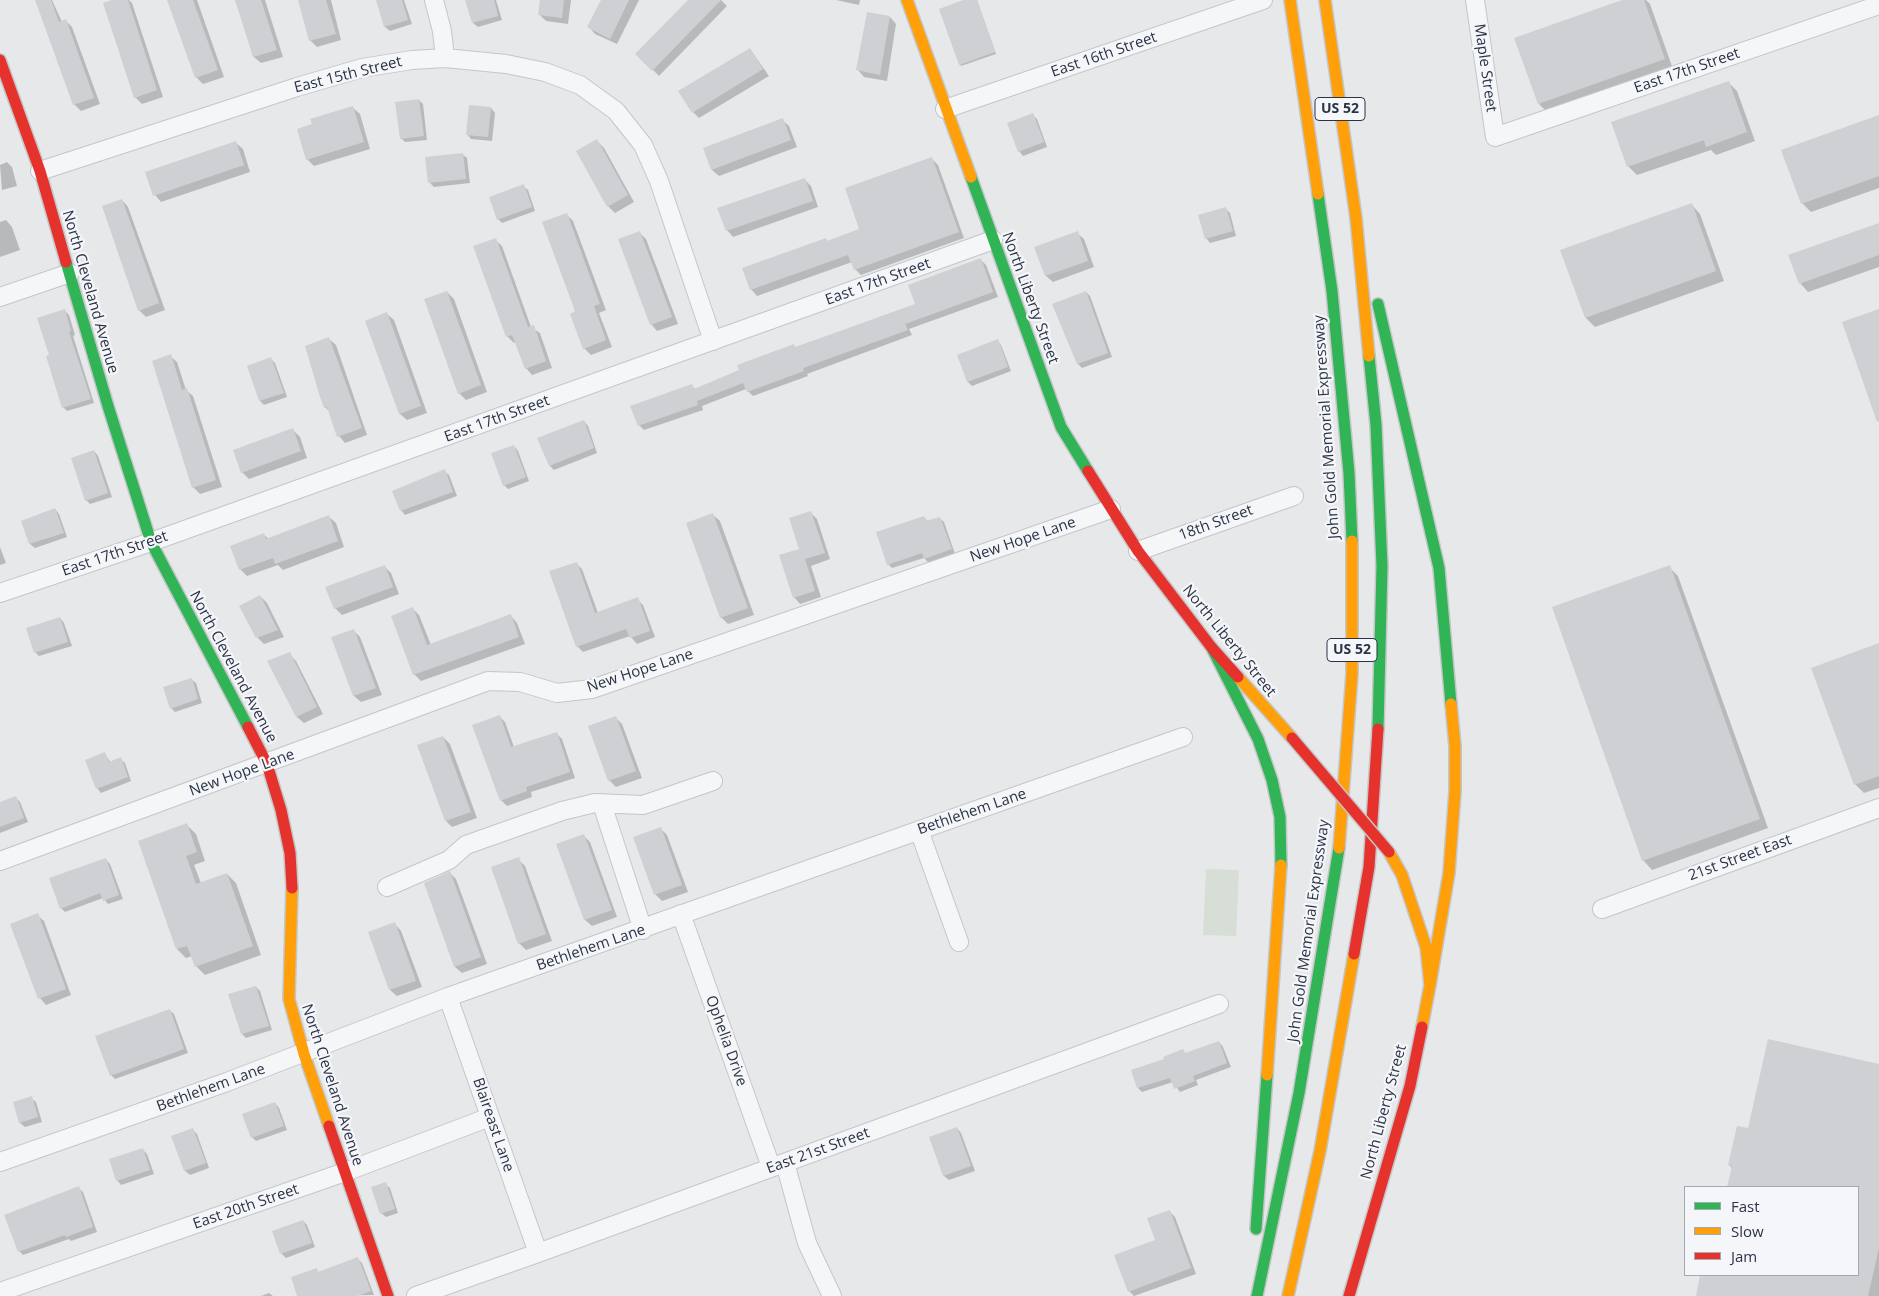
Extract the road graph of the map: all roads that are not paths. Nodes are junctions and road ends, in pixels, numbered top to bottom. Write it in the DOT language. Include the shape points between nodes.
graph roads {
  1 [pos="434,0"];
  2 [pos="907,0"];
  3 [pos="1263,0"];
  4 [pos="1290,0"];
  5 [pos="1325,0"];
  6 [pos="1476,0"];
  7 [pos="1879,5"];
  8 [pos="445,58"];
  9 [pos="0,60"];
  10 [pos="6,94"];
  11 [pos="945,110"];
  12 [pos="1495,136"];
  13 [pos="40,171"];
  14 [pos="1356,218"];
  15 [pos="993,240"];
  16 [pos="70,273"];
  17 [pos="0,297"];
  18 [pos="713,341"];
  19 [pos="1294,496"];
  20 [pos="1111,509"];
  21 [pos="151,542"];
  22 [pos="1138,551"];
  23 [pos="0,593"];
  24 [pos="1212,648"];
  25 [pos="1182,736"];
  26 [pos="267,764"];
  27 [pos="713,782"];
  28 [pos="602,804"];
  29 [pos="1879,808"];
  30 [pos="920,830"];
  31 [pos="0,861"];
  32 [pos="387,887"];
  33 [pos="1602,909"];
  34 [pos="681,914"];
  35 [pos="643,930"];
  36 [pos="960,942"];
  37 [pos="1430,985"];
  38 [pos="448,997"];
  39 [pos="1219,1004"];
  40 [pos="304,1054"];
  41 [pos="490,1117"];
  42 [pos="0,1162"];
  43 [pos="778,1165"];
  44 [pos="344,1172"];
  45 [pos="538,1254"];
  46 [pos="0,1292"];
  47 [pos="388,1296"];
  48 [pos="416,1296"];
  49 [pos="832,1296"];
  50 [pos="1252,1296"];
  51 [pos="1258,1296"];
  52 [pos="1288,1296"];
  53 [pos="1349,1296"];
  1 -- 8 [label="street"];
  2 -- 11 [label="main road, North Liberty Street"];
  3 -- 11 [label="street, East 16th Street"];
  4 -- 51 [label="main road, John Gold Memorial Expressway / US 52" via="1332,291 1349,473 1352,674 1338,859 1299,1093"];
  5 -- 14 [label="main road, US 52"];
  6 -- 12 [label="street, Maple Street"];
  7 -- 12 [label="street, East 17th Street"];
  8 -- 13 [label="street, East 15th Street" via="362,68 297,86"];
  8 -- 18 [label="street, East 15th Street" via="506,64 545,72 580,85 616,112 643,144 659,181"];
  9 -- 10 [label="main road, North Cleveland Avenue"];
  10 -- 13 [label="main road, North Cleveland Avenue"];
  11 -- 15 [label="main road, North Liberty Street"];
  13 -- 16 [label="main road, North Cleveland Avenue"];
  14 -- 37 [label="main road" via="1376,291 1439,568 1453,718 1455,790 1449,872"];
  14 -- 52 [label="main road, US 52" via="1376,425 1382,566 1379,711 1371,848 1320,1151"];
  15 -- 18 [label="street, East 17th Street"];
  15 -- 20 [label="main road, North Liberty Street" via="1061,427"];
  16 -- 17 [label="street"];
  16 -- 21 [label="main road, North Cleveland Avenue"];
  18 -- 21 [label="street, East 17th Street"];
  19 -- 22 [label="street, 18th Street"];
  20 -- 22 [label="main road, North Liberty Street"];
  20 -- 26 [label="street, New Hope Lane" via="592,689 557,693 520,682 488,681"];
  21 -- 23 [label="street, East 17th Street"];
  21 -- 26 [label="main road, North Cleveland Avenue"];
  22 -- 24 [label="main road, North Liberty Street"];
  24 -- 37 [label="main road, North Liberty Street, bridge" via="1389,852 1402,875 1421,929"];
  24 -- 50 [label="main road" via="1258,739 1280,817 1282,856"];
  25 -- 30 [label="street, Bethlehem Lane"];
  26 -- 31 [label="street, New Hope Lane"];
  26 -- 40 [label="main road, North Cleveland Avenue" via="290,854 289,999"];
  27 -- 28 [label="street" via="643,805"];
  28 -- 32 [label="street" via="562,811 466,845 449,860"];
  28 -- 35 [label="street"];
  29 -- 33 [label="street, 21st Street East"];
  30 -- 34 [label="street, Bethlehem Lane"];
  30 -- 36 [label="street"];
  34 -- 35 [label="street, Bethlehem Lane"];
  34 -- 43 [label="street, Ophelia Drive"];
  35 -- 38 [label="street, Bethlehem Lane"];
  37 -- 53 [label="main road, North Liberty Street" via="1410,1086"];
  38 -- 40 [label="street, Bethlehem Lane"];
  38 -- 41 [label="street, Blaireast Lane"];
  39 -- 43 [label="street, East 21st Street"];
  40 -- 42 [label="street, Bethlehem Lane"];
  40 -- 44 [label="main road, North Cleveland Avenue"];
  41 -- 44 [label="street, East 20th Street"];
  41 -- 45 [label="street, Blaireast Lane"];
  43 -- 45 [label="street, East 21st Street"];
  43 -- 49 [label="street, Ophelia Drive" via="806,1242"];
  44 -- 46 [label="street, East 20th Street"];
  44 -- 47 [label="main road, North Cleveland Avenue"];
  45 -- 48 [label="street, East 21st Street"];
}
